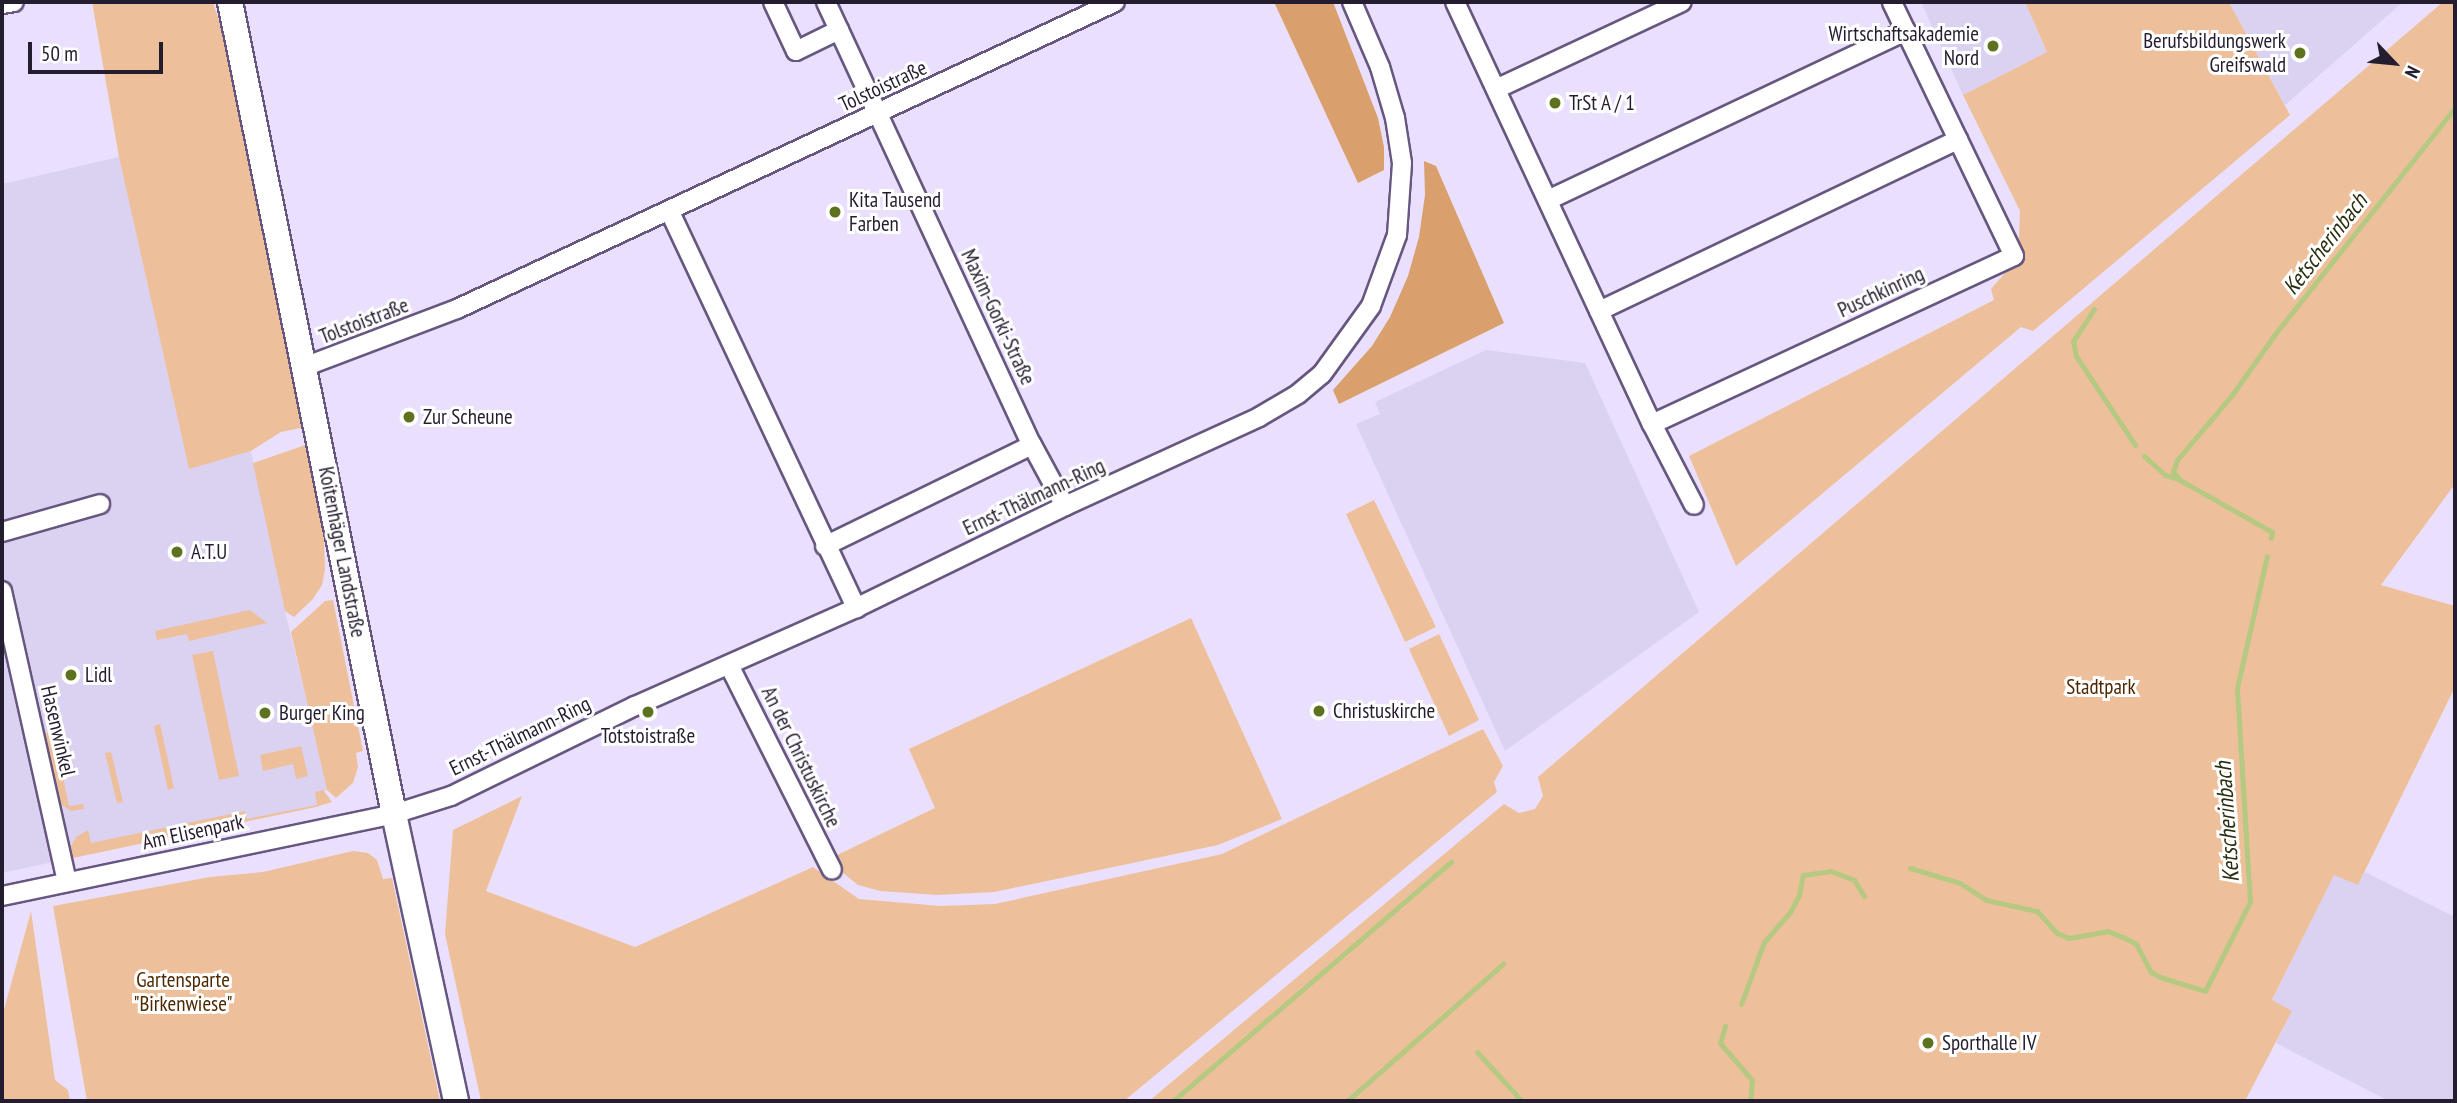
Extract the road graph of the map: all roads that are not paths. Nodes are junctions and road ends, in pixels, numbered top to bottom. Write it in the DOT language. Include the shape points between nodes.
graph roads {
  1 [pos="230,2"];
  2 [pos="773,2"];
  3 [pos="826,2"];
  4 [pos="1115,2"];
  5 [pos="1352,2"];
  6 [pos="1455,2"];
  7 [pos="1682,2"];
  8 [pos="1892,2"];
  9 [pos="839,30"];
  10 [pos="1906,32"];
  11 [pos="1496,89"];
  12 [pos="879,114"];
  13 [pos="1958,140"];
  14 [pos="1548,200"];
  15 [pos="670,212"];
  16 [pos="1599,311"];
  17 [pos="304,367"];
  18 [pos="1652,424"];
  19 [pos="1032,445"];
  20 [pos="100,504"];
  21 [pos="1693,505"];
  22 [pos="1065,506"];
  23 [pos="2,532"];
  24 [pos="825,546"];
  25 [pos="2,591"];
  26 [pos="856,608"];
  27 [pos="729,665"];
  28 [pos="394,814"];
  29 [pos="832,870"];
  30 [pos="67,882"];
  31 [pos="2,896"];
  32 [pos="456,1101"];
  1 -- 17 [label="main road, Koitenhäger Landstraße"];
  2 -- 9 [label="street" via="796,51"];
  3 -- 9 [label="street, Maxim-Gorki-Straße"];
  4 -- 12 [label="street, Tolstoistraße"];
  5 -- 22 [label="street, Ernst-Thälmann-Ring" via="1380,67 1402,163 1397,235 1371,306 1322,374 1298,394 1259,417"];
  6 -- 11 [label="street"];
  7 -- 11 [label="street"];
  8 -- 10 [label="street, Puschkinring"];
  9 -- 12 [label="street, Maxim-Gorki-Straße"];
  10 -- 13 [label="street, Puschkinring"];
  10 -- 14 [label="street"];
  11 -- 14 [label="street"];
  12 -- 15 [label="street, Tolstoistraße"];
  12 -- 19 [label="street, Maxim-Gorki-Straße"];
  13 -- 16 [label="street"];
  13 -- 18 [label="street, Puschkinring" via="2014,256"];
  14 -- 16 [label="street"];
  15 -- 17 [label="street, Tolstoistraße" via="445,314"];
  15 -- 24 [label="street"];
  16 -- 18 [label="street"];
  17 -- 28 [label="main road, Koitenhäger Landstraße"];
  18 -- 21 [label="street"];
  19 -- 22 [label="street, Maxim-Gorki-Straße"];
  19 -- 24 [label="street"];
  20 -- 23 [label="street"];
  22 -- 26 [label="street, Ernst-Thälmann-Ring"];
  24 -- 26 [label="street"];
  25 -- 30 [label="street, Hasenwinkel"];
  26 -- 27 [label="street, Ernst-Thälmann-Ring"];
  27 -- 28 [label="street, Ernst-Thälmann-Ring" via="450,796"];
  27 -- 29 [label="street, An der Christuskirche"];
  28 -- 30 [label="street, Am Elisenpark"];
  28 -- 32 [label="main road, Koitenhäger Landstraße"];
  30 -- 31 [label="street, Am Elisenpark"];
}
